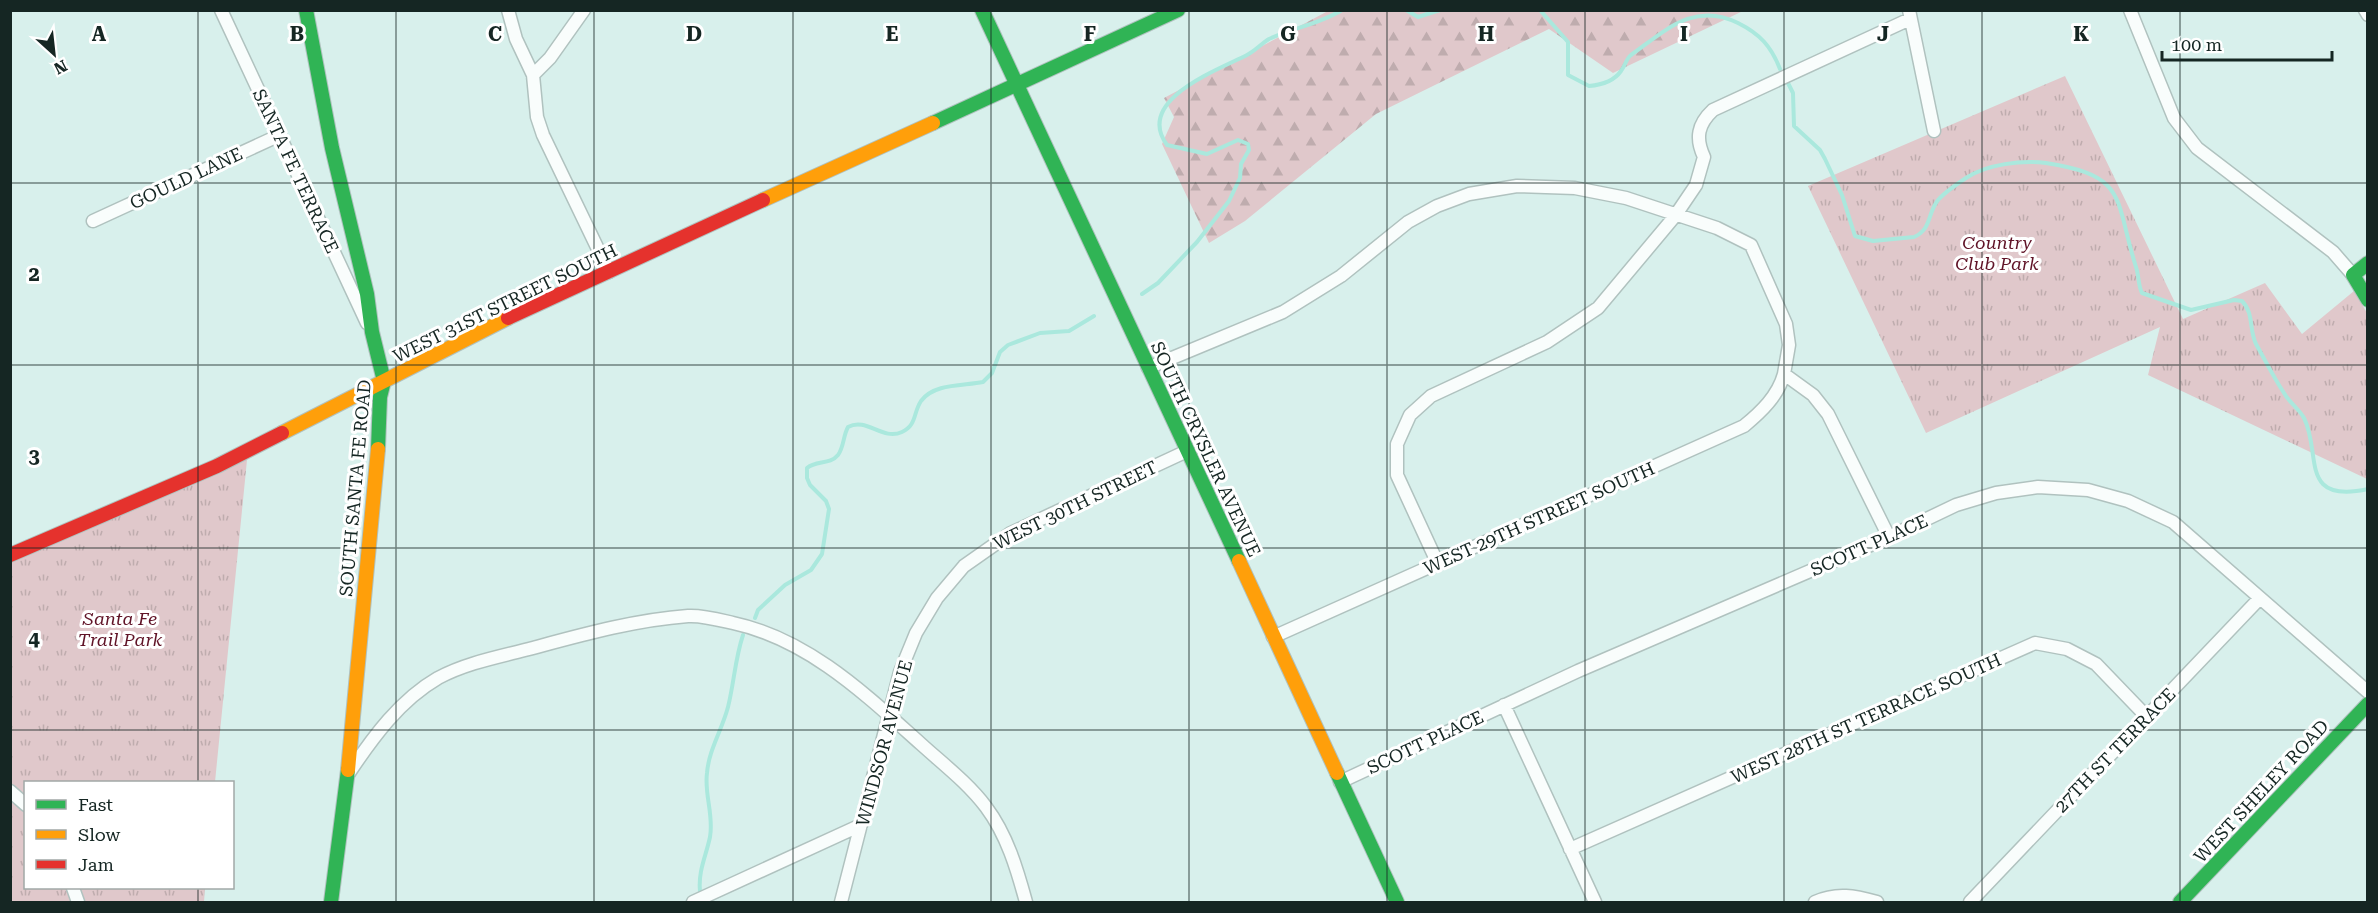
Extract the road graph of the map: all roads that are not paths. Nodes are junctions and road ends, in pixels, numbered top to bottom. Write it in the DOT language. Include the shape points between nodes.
graph roads {
  1 [pos="221,10"];
  2 [pos="306,10"];
  3 [pos="508,10"];
  4 [pos="584,10"];
  5 [pos="982,10"];
  6 [pos="1178,10"];
  7 [pos="2130,10"];
  8 [pos="2365,10"];
  9 [pos="1909,15"];
  10 [pos="2367,15"];
  11 [pos="533,75"];
  12 [pos="1016,83"];
  13 [pos="1934,131"];
  14 [pos="280,135"];
  15 [pos="1675,216"];
  16 [pos="93,221"];
  17 [pos="2367,263"];
  18 [pos="609,272"];
  19 [pos="2353,275"];
  20 [pos="2367,300"];
  21 [pos="372,332"];
  22 [pos="1148,368"];
  23 [pos="1784,374"];
  24 [pos="384,381"];
  25 [pos="1187,451"];
  26 [pos="1889,537"];
  27 [pos="10,555"];
  28 [pos="1437,564"];
  29 [pos="943,591"];
  30 [pos="2260,598"];
  31 [pos="1273,637"];
  32 [pos="2367,692"];
  33 [pos="2367,704"];
  34 [pos="1504,705"];
  35 [pos="890,717"];
  36 [pos="2147,717"];
  37 [pos="348,775"];
  38 [pos="1340,782"];
  39 [pos="10,791"];
  40 [pos="24,803"];
  41 [pos="861,825"];
  42 [pos="1570,849"];
  43 [pos="331,903"];
  44 [pos="693,903"];
  45 [pos="841,903"];
  46 [pos="1026,903"];
  47 [pos="1397,903"];
  48 [pos="1595,903"];
  49 [pos="1815,903"];
  50 [pos="1877,903"];
  51 [pos="1970,903"];
  52 [pos="2181,903"];
  1 -- 14 [label="street, SANTA FE TERRACE"];
  2 -- 21 [label="street, SOUTH SANTA FE ROAD"];
  3 -- 11 [label="street"];
  4 -- 11 [label="street"];
  5 -- 12 [label="street, SOUTH CRYSLER AVENUE"];
  6 -- 12 [label="street, WEST 31ST STREET SOUTH"];
  7 -- 19 [label="street" via="2174,118 2198,148 2333,252"];
  8 -- 10 [label="street"];
  9 -- 13 [label="street"];
  9 -- 15 [label="street" via="1713,110 1698,133 1704,157 1696,185"];
  11 -- 18 [label="street" via="543,135"];
  12 -- 18 [label="street, WEST 31ST STREET SOUTH"];
  12 -- 22 [label="street, SOUTH CRYSLER AVENUE"];
  14 -- 16 [label="street, GOULD LANE"];
  14 -- 21 [label="street, SANTA FE TERRACE"];
  15 -- 22 [label="street" via="1626,198 1575,188 1517,186 1469,194 1408,222 1341,276 1283,312"];
  15 -- 23 [label="street, WEST 29TH STREET SOUTH" via="1718,228 1751,245 1786,324 1789,345"];
  15 -- 28 [label="street" via="1598,308 1546,342 1431,396 1410,415 1397,444 1397,475"];
  17 -- 19 [label="street"];
  18 -- 24 [label="street, WEST 31ST STREET SOUTH"];
  19 -- 20 [label="street"];
  21 -- 24 [label="street, SOUTH SANTA FE ROAD"];
  22 -- 25 [label="street, SOUTH CRYSLER AVENUE"];
  23 -- 26 [label="street" via="1813,395 1828,414"];
  23 -- 28 [label="street, WEST 29TH STREET SOUTH" via="1776,393 1744,426"];
  24 -- 27 [label="street, WEST 31ST STREET SOUTH" via="217,465"];
  24 -- 37 [label="street, SOUTH SANTA FE ROAD"];
  25 -- 29 [label="street, WEST 30TH STREET" via="1011,533 964,566"];
  25 -- 31 [label="street, SOUTH CRYSLER AVENUE"];
  26 -- 30 [label="street, SCOTT PLACE" via="1956,505 1996,492 2038,487 2088,490 2128,501 2173,522"];
  26 -- 34 [label="street, SCOTT PLACE"];
  28 -- 31 [label="street, WEST 29TH STREET SOUTH"];
  29 -- 35 [label="street, WINDSOR AVENUE" via="916,633 900,672"];
  30 -- 32 [label="street, SCOTT PLACE"];
  30 -- 36 [label="street, 27TH ST TERRACE"];
  31 -- 38 [label="street, SOUTH CRYSLER AVENUE"];
  33 -- 52 [label="street, WEST SHELEY ROAD"];
  34 -- 38 [label="street, SCOTT PLACE"];
  34 -- 42 [label="street"];
  35 -- 37 [label="street" via="822,660 774,635 691,615 601,630 467,665 437,679 399,709 373,736"];
  35 -- 41 [label="street, WINDSOR AVENUE"];
  35 -- 46 [label="street" via="986,807 1005,839"];
  36 -- 42 [label="street, WEST 28TH ST TERRACE SOUTH" via="2096,664 2067,649 2035,643"];
  36 -- 51 [label="street, 27TH ST TERRACE"];
  37 -- 43 [label="street, SOUTH SANTA FE ROAD"];
  38 -- 47 [label="street, SOUTH CRYSLER AVENUE"];
  39 -- 40 [label="street"];
  41 -- 44 [label="street"];
  41 -- 45 [label="street, WINDSOR AVENUE"];
  42 -- 48 [label="street"];
  49 -- 50 [label="street" via="1835,896 1854,896"];
}
